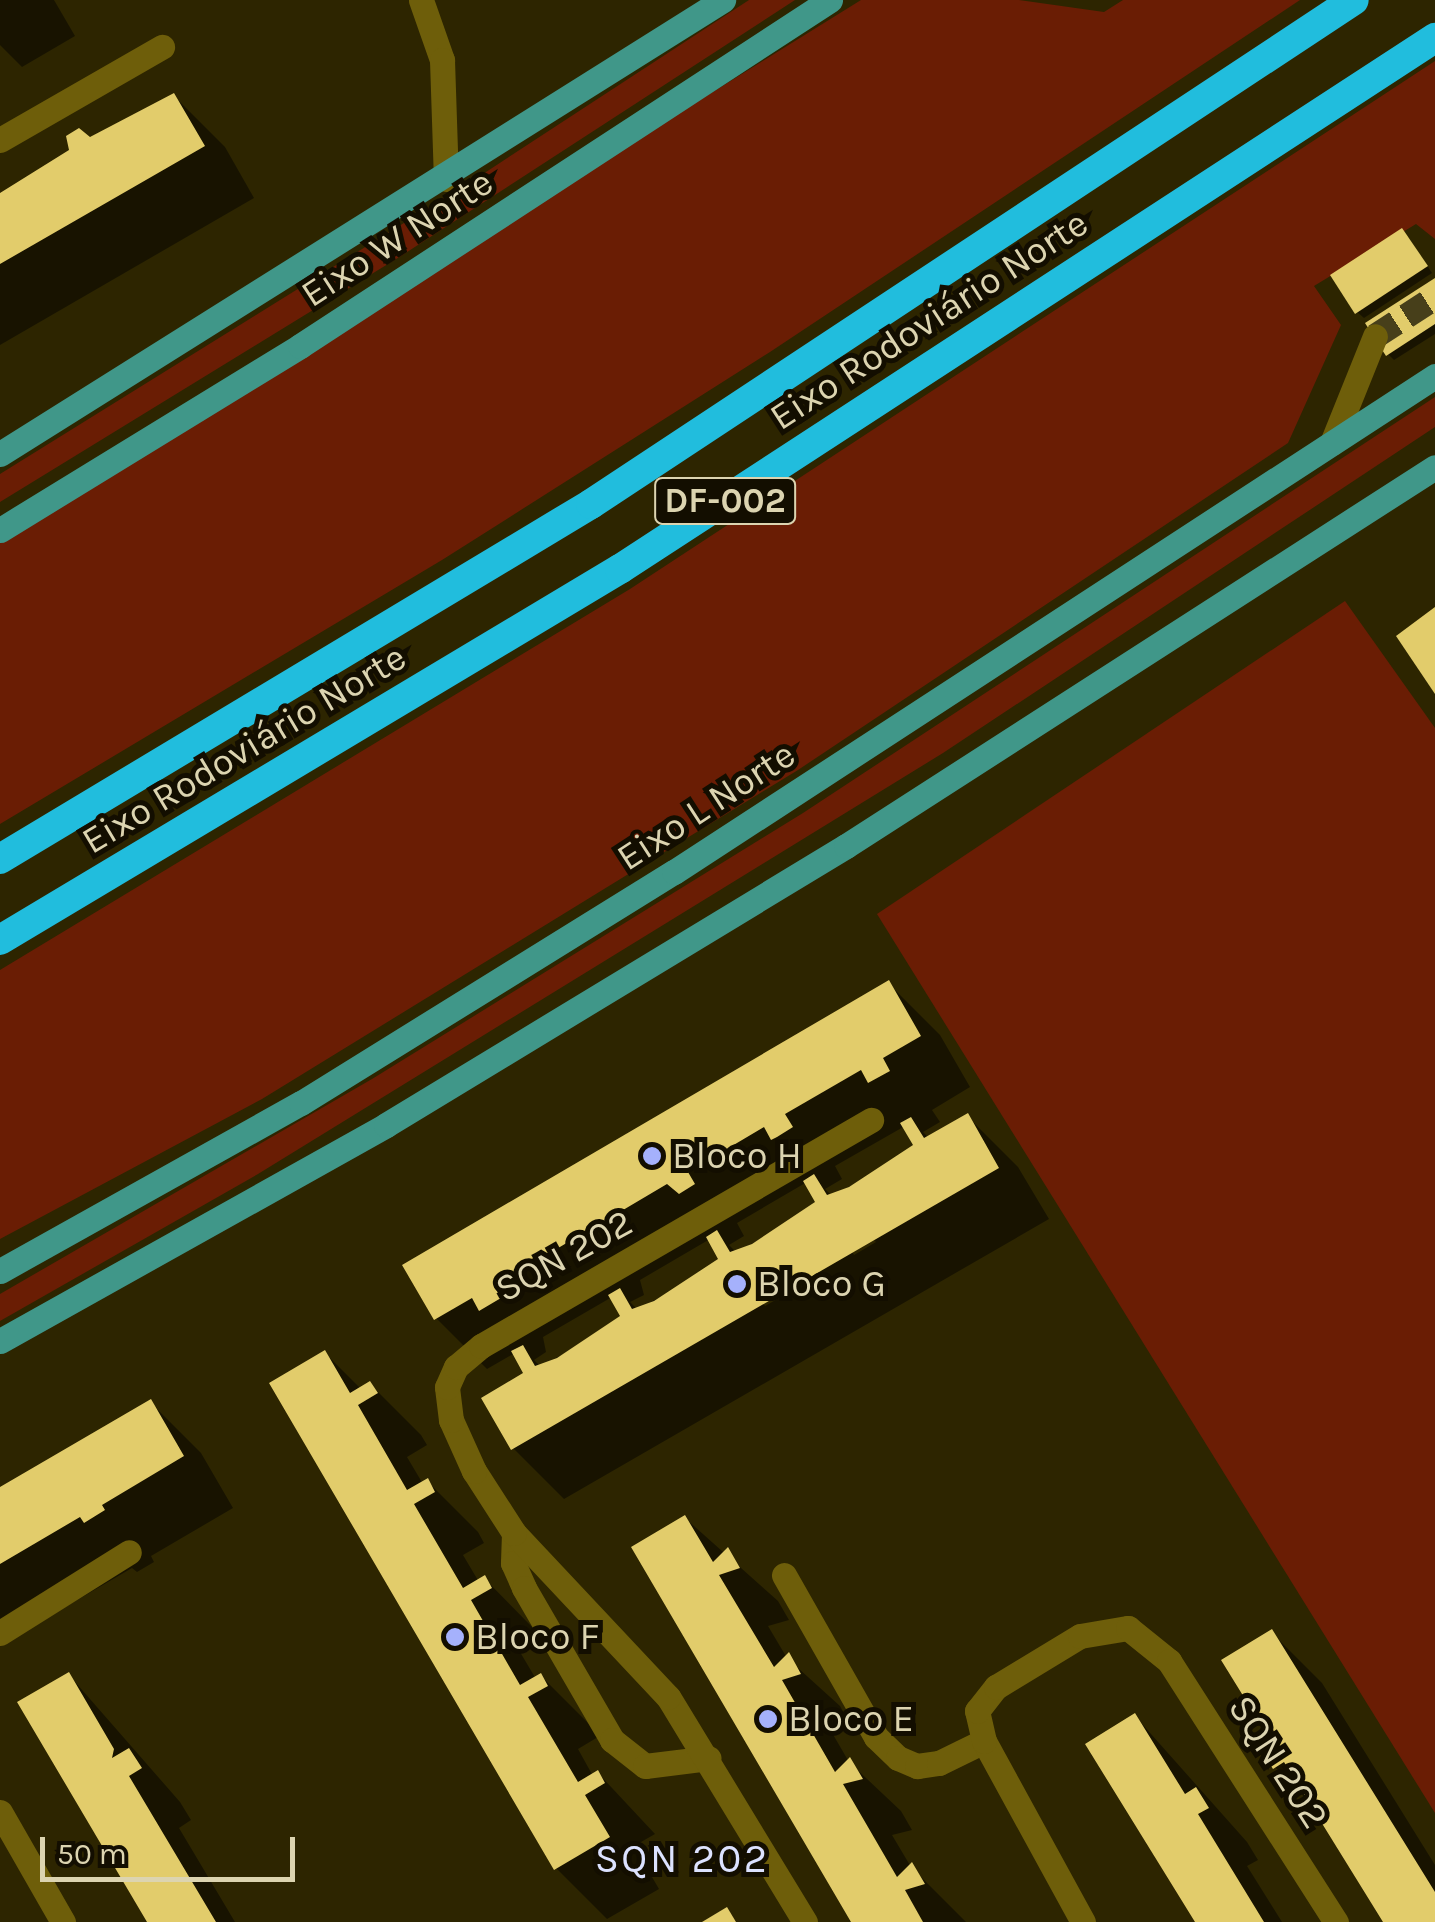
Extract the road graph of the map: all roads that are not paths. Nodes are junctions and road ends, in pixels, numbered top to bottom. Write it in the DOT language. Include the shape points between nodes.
graph roads {
  1 [pos="421,0"];
  2 [pos="723,0"];
  3 [pos="830,0"];
  4 [pos="1354,0"];
  5 [pos="1435,38"];
  6 [pos="162,46"];
  7 [pos="0,140"];
  8 [pos="446,179"];
  9 [pos="1375,336"];
  10 [pos="1435,376"];
  11 [pos="1332,443"];
  12 [pos="0,454"];
  13 [pos="1435,467"];
  14 [pos="0,530"];
  15 [pos="0,859"];
  16 [pos="0,940"];
  17 [pos="871,1120"];
  18 [pos="0,1270"];
  19 [pos="0,1341"];
  20 [pos="514,1533"];
  21 [pos="129,1552"];
  22 [pos="784,1575"];
  23 [pos="0,1633"];
  24 [pos="984,1742"];
  25 [pos="709,1758"];
  26 [pos="0,1812"];
  27 [pos="62,1922"];
  28 [pos="805,1922"];
  29 [pos="1083,1922"];
  30 [pos="1336,1922"];
  1 -- 8 [label="street" via="442,60"];
  2 -- 8 [label="main road, Eixo W Norte"];
  3 -- 14 [label="main road, Eixo W Norte" via="300,346"];
  4 -- 15 [label="highway, Eixo Rodoviário Norte / DF-002" via="591,504"];
  5 -- 16 [label="highway, Eixo Rodoviário Norte / DF-002" via="620,569"];
  6 -- 7 [label="street"];
  8 -- 12 [label="main road, Eixo W Norte"];
  9 -- 11 [label="street"];
  10 -- 11 [label="main road, Eixo L Norte"];
  11 -- 18 [label="main road, Eixo L Norte" via="674,872 301,1103"];
  13 -- 19 [label="main road" via="846,846 386,1126"];
  17 -- 20 [label="street, SQN 202" via="456,1366 447,1387 451,1420"];
  20 -- 25 [label="street, SQN 202" via="634,1658"];
  20 -- 25 [label="street, SQN 202" via="513,1563 524,1588 612,1740 645,1766"];
  21 -- 23 [label="street"];
  22 -- 24 [label="street" via="876,1737 898,1758 916,1766 939,1762"];
  24 -- 29 [label="street"];
  24 -- 30 [label="street, SQN 202" via="978,1711 984,1696 1080,1636 1128,1628 1170,1661"];
  25 -- 28 [label="street, SQN 202"];
  26 -- 27 [label="street"];
}
